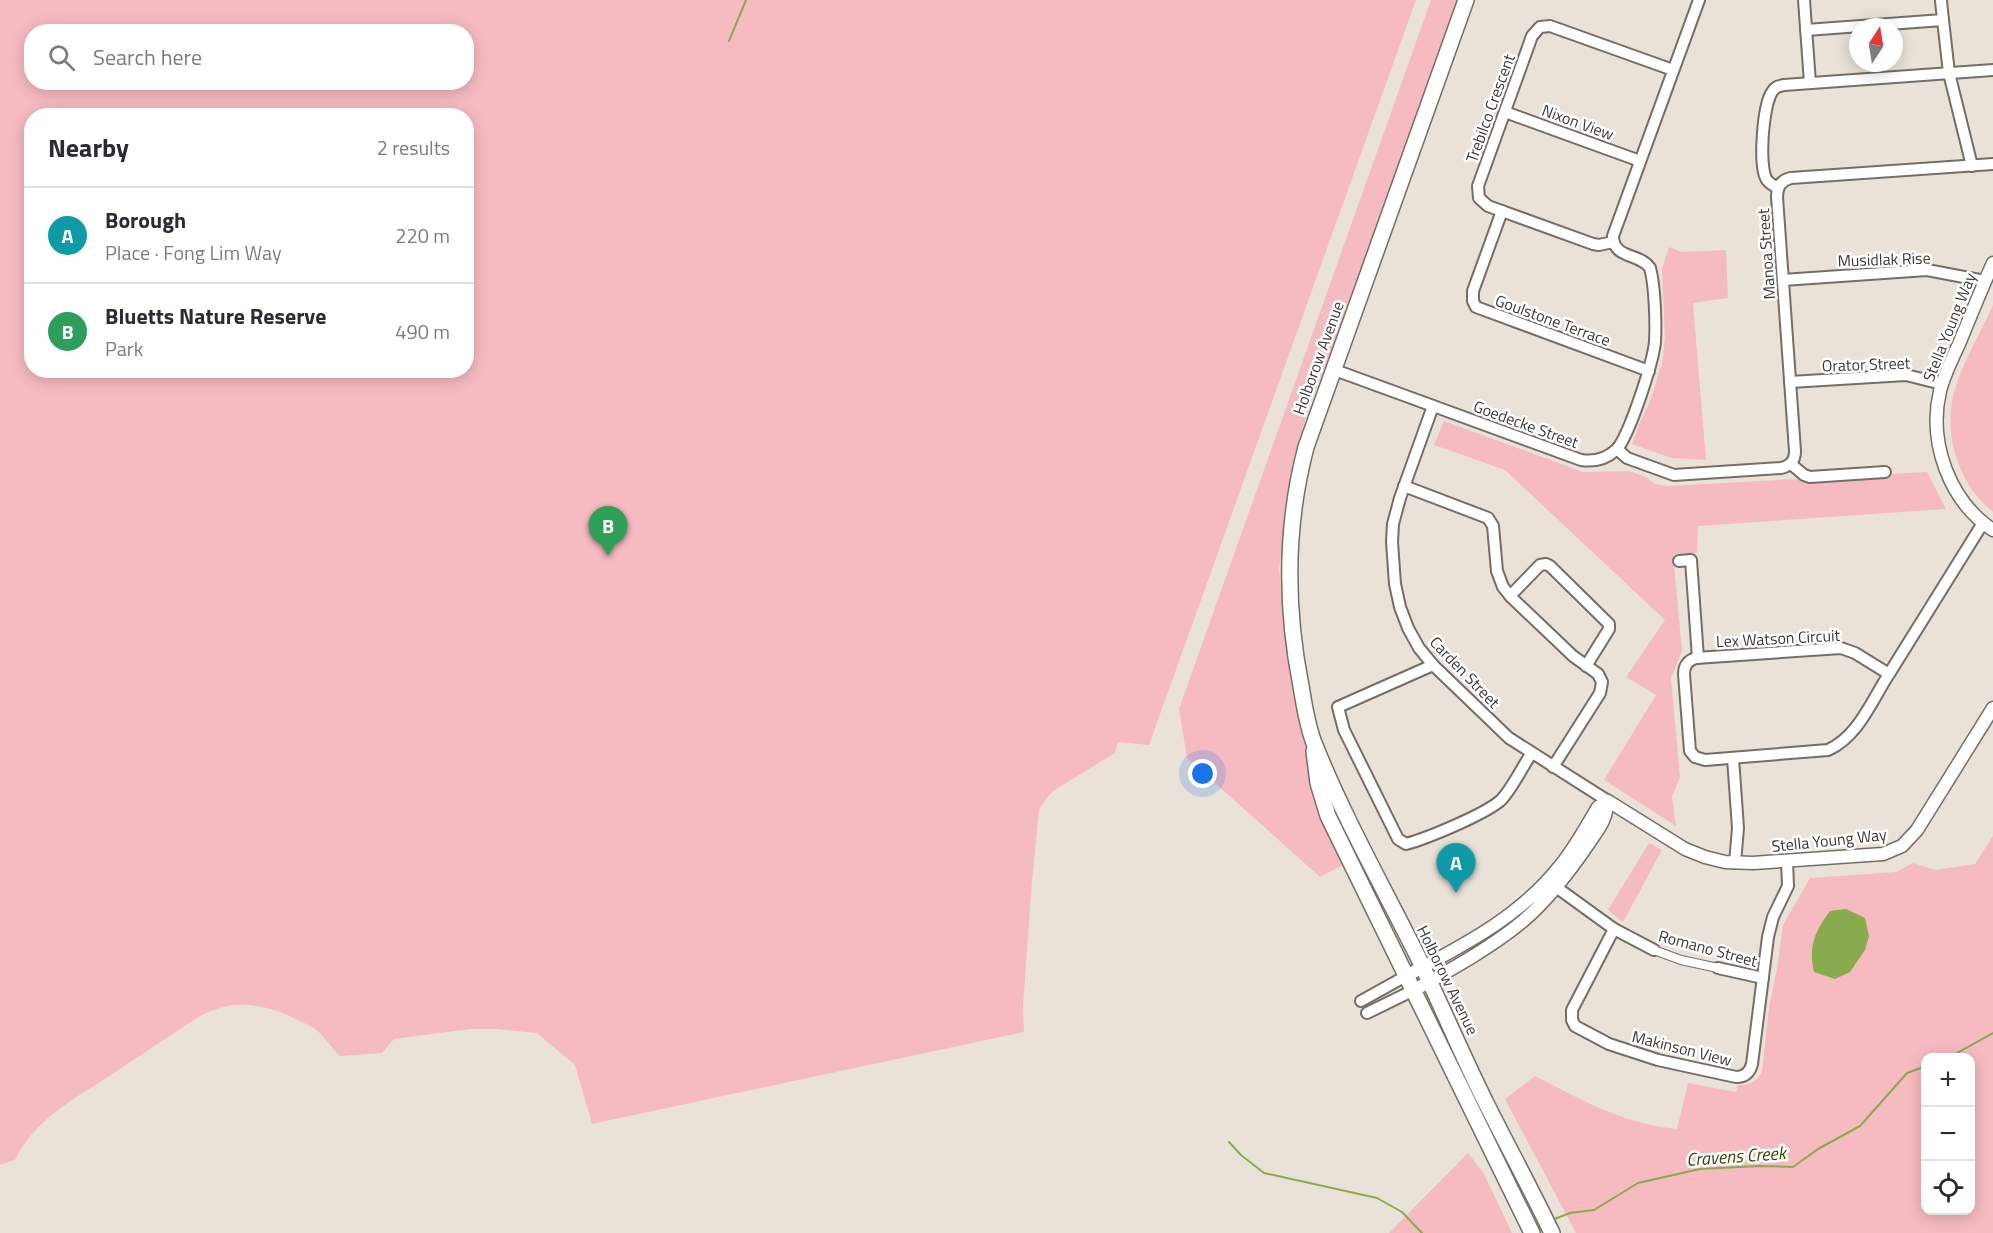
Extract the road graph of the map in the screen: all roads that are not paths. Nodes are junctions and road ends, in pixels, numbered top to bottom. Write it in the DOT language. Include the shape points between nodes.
graph roads {
  1 [pos="1466,0"];
  2 [pos="1699,0"];
  3 [pos="1804,0"];
  4 [pos="1941,1"];
  5 [pos="1943,20"];
  6 [pos="1806,30"];
  7 [pos="1673,70"];
  8 [pos="1993,70"];
  9 [pos="1949,73"];
  10 [pos="1810,83"];
  11 [pos="1505,112"];
  12 [pos="1640,161"];
  13 [pos="1993,164"];
  14 [pos="1972,166"];
  15 [pos="1778,188"];
  16 [pos="1502,211"];
  17 [pos="1613,242"];
  18 [pos="1993,263"];
  19 [pos="1783,280"];
  20 [pos="1985,281"];
  21 [pos="1332,369"];
  22 [pos="1649,371"];
  23 [pos="1790,382"];
  24 [pos="1942,384"];
  25 [pos="1433,406"];
  26 [pos="1617,449"];
  27 [pos="1791,464"];
  28 [pos="1885,472"];
  29 [pos="1404,486"];
  30 [pos="1988,526"];
  31 [pos="1679,561"];
  32 [pos="1510,596"];
  33 [pos="1698,658"];
  34 [pos="1433,665"];
  35 [pos="1586,666"];
  36 [pos="1889,674"];
  37 [pos="1993,708"];
  38 [pos="1313,742"];
  39 [pos="1532,754"];
  40 [pos="1733,758"];
  41 [pos="1553,767"];
  42 [pos="1608,801"];
  43 [pos="1787,861"];
  44 [pos="1735,863"];
  45 [pos="1556,887"];
  46 [pos="1614,929"];
  47 [pos="1653,950"];
  48 [pos="1718,968"];
  49 [pos="1426,974"];
  50 [pos="1763,978"];
  51 [pos="1410,983"];
  52 [pos="1361,1001"];
  53 [pos="1367,1013"];
  54 [pos="1532,1233"];
  55 [pos="1552,1233"];
  1 -- 21 [label="main road, Holborow Avenue"];
  2 -- 7 [label="street"];
  3 -- 6 [label="street"];
  4 -- 5 [label="street"];
  5 -- 6 [label="street"];
  5 -- 9 [label="street"];
  6 -- 10 [label="street"];
  7 -- 11 [label="street, Trebilco Crescent" via="1545,25 1532,36"];
  7 -- 12 [label="street"];
  8 -- 9 [label="street"];
  9 -- 10 [label="street"];
  9 -- 14 [label="street"];
  10 -- 15 [label="street" via="1781,85 1770,97 1762,135 1764,172 1768,182"];
  11 -- 12 [label="street, Nixon View"];
  11 -- 16 [label="street, Trebilco Crescent" via="1477,191 1483,204"];
  12 -- 17 [label="street"];
  13 -- 14 [label="street, Manoa Street"];
  14 -- 15 [label="street, Manoa Street" via="1789,179"];
  15 -- 19 [label="street, Manoa Street"];
  16 -- 17 [label="street, Trebilco Crescent" via="1593,244"];
  16 -- 22 [label="street, Goulstone Terrace" via="1473,291 1476,307"];
  17 -- 22 [label="street" via="1619,251 1643,261 1651,271 1655,332"];
  18 -- 20 [label="street, Stella Young Way"];
  19 -- 20 [label="street, Musidlak Rise" via="1927,270"];
  19 -- 23 [label="street, Manoa Street"];
  20 -- 24 [label="street, Stella Young Way"];
  21 -- 25 [label="street, Goedecke Street"];
  21 -- 38 [label="main road, Holborow Avenue" via="1301,466 1290,542 1291,619"];
  22 -- 26 [label="street" via="1626,435"];
  23 -- 24 [label="street, Orator Street" via="1906,375"];
  23 -- 27 [label="street, Manoa Street" via="1795,451"];
  24 -- 30 [label="street, Stella Young Way" via="1937,422 1946,468 1958,495"];
  25 -- 26 [label="street, Goedecke Street" via="1581,460 1597,460"];
  25 -- 29 [label="street, Carden Street"];
  26 -- 27 [label="street" via="1627,458 1674,475 1781,468"];
  27 -- 28 [label="street" via="1810,477"];
  29 -- 32 [label="street" via="1490,519 1499,576"];
  29 -- 34 [label="street, Carden Street" via="1392,533 1395,584 1408,628"];
  30 -- 36 [label="street, Lex Watson Circuit"];
  31 -- 33 [label="street, Lex Watson Circuit" via="1691,560"];
  32 -- 35 [label="street"];
  32 -- 35 [label="street" via="1540,565 1550,566 1609,624"];
  33 -- 36 [label="street, Lex Watson Circuit" via="1841,648"];
  33 -- 40 [label="street, Lex Watson Circuit" via="1688,662 1683,674 1689,748 1700,759"];
  34 -- 39 [label="street, Carden Street" via="1509,738"];
  34 -- 39 [label="street" via="1338,707 1344,730 1398,839 1406,844 1417,841 1501,800"];
  35 -- 41 [label="street" via="1599,675 1602,688"];
  36 -- 40 [label="street, Lex Watson Circuit" via="1855,728 1834,747"];
  37 -- 43 [label="street, Stella Young Way" via="1917,831 1902,846 1876,855"];
  38 -- 49 [label="main road, Holborow Avenue"];
  38 -- 51 [label="main road, Holborow Avenue" via="1317,781 1328,816"];
  39 -- 41 [label="street, Carden Street"];
  40 -- 44 [label="street"];
  41 -- 42 [label="street, Carden Street"];
  42 -- 44 [label="street, Stella Young Way" via="1685,849"];
  43 -- 44 [label="street, Stella Young Way"];
  43 -- 50 [label="street, Makinson View" via="1788,886 1771,924"];
  45 -- 46 [label="street, Romano Street"];
  45 -- 49 [label="street" via="1512,929"];
  45 -- 49 [label="street" via="1607,815 1607,802 1598,807 1562,865 1540,890"];
  46 -- 47 [label="street, Romano Street"];
  46 -- 50 [label="street, Makinson View" via="1573,1008 1572,1020 1594,1036 1641,1056 1736,1077 1745,1075 1752,1064"];
  47 -- 48 [label="street, Romano Street"];
  48 -- 50 [label="street, Romano Street"];
  49 -- 51 [label="street"];
  49 -- 55 [label="main road, Holborow Avenue"];
  51 -- 52 [label="street"];
  51 -- 53 [label="street"];
  51 -- 54 [label="main road, Holborow Avenue"];
}
